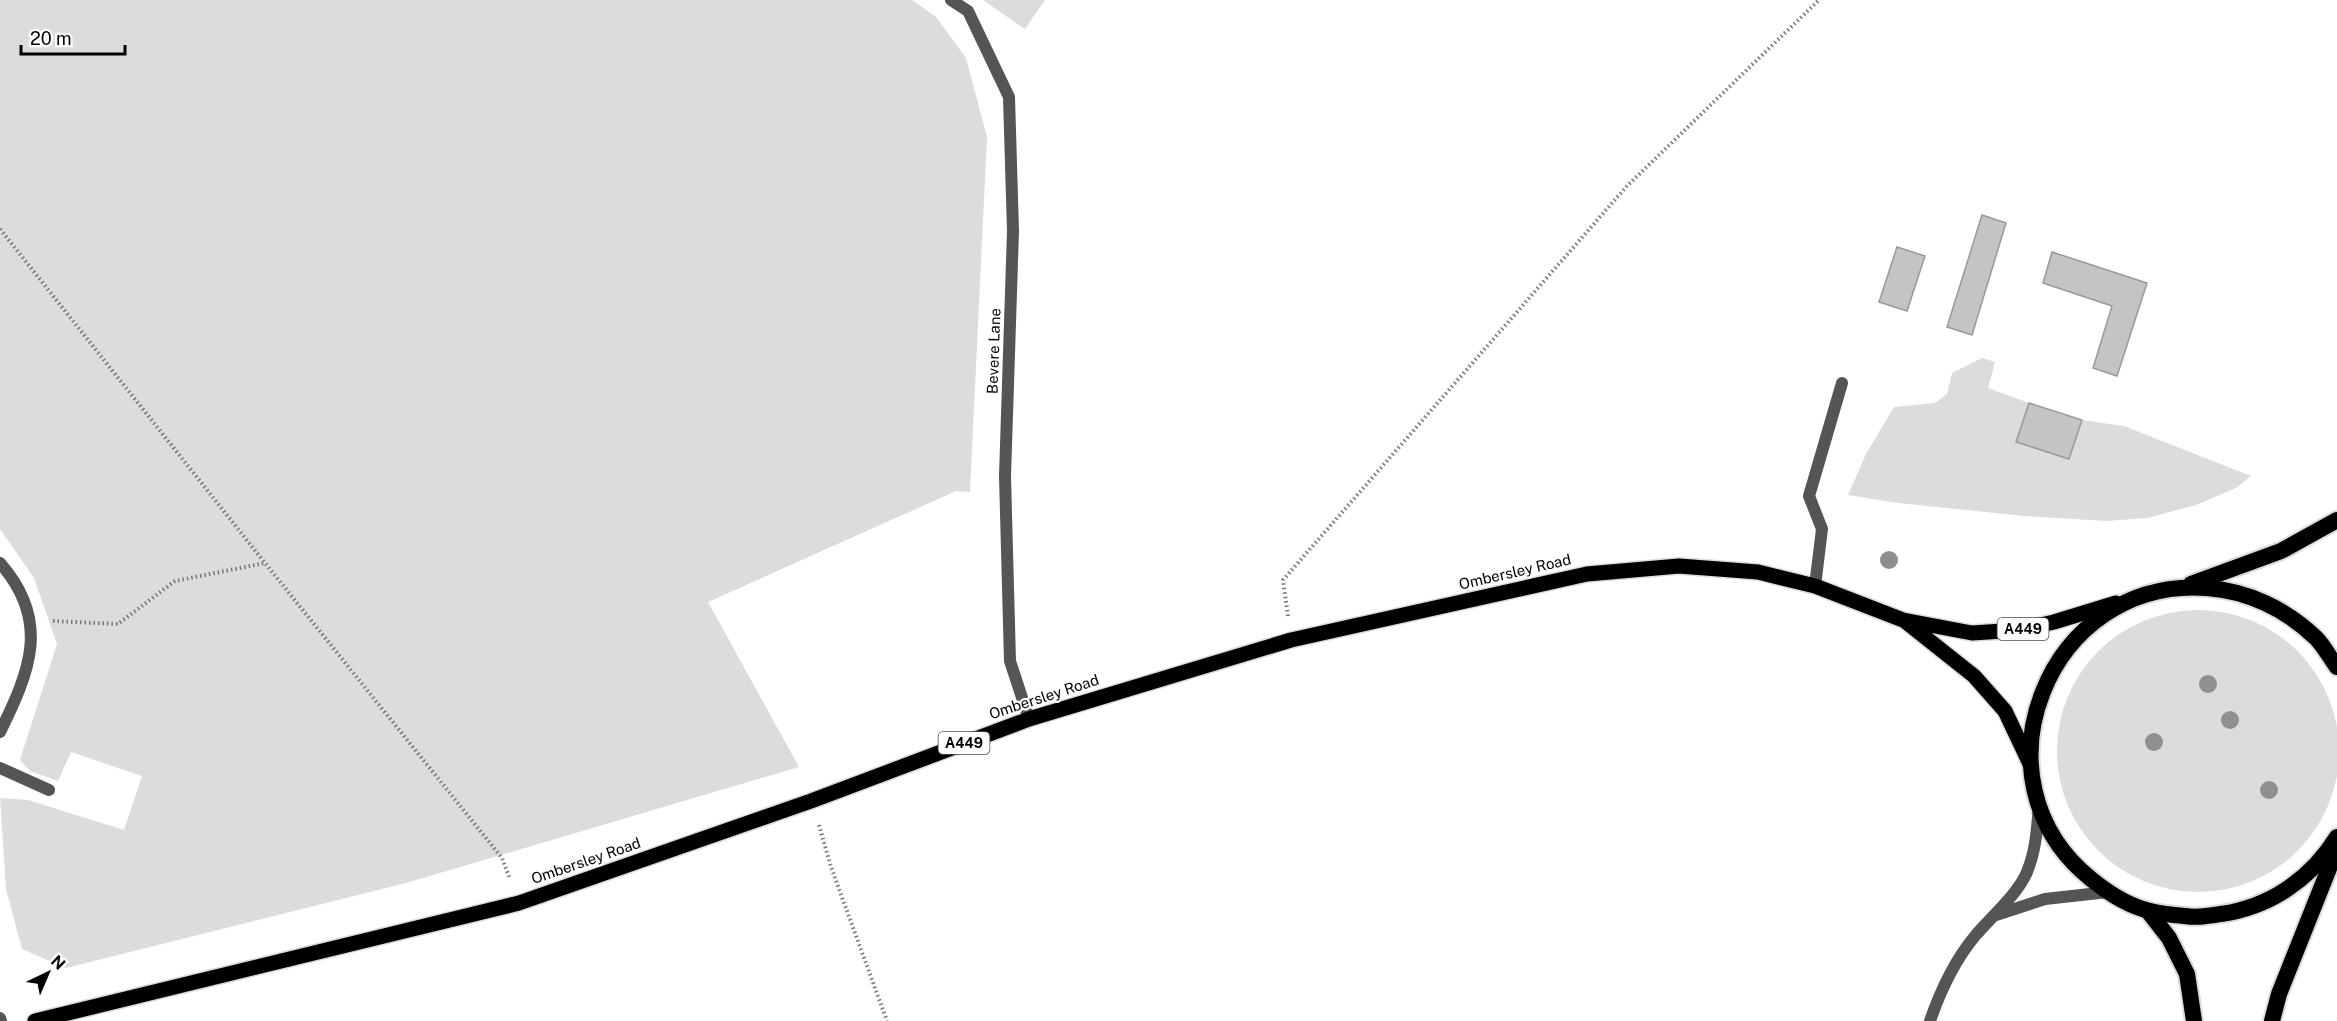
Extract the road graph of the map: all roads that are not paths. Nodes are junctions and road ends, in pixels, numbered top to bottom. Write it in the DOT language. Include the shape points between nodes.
graph roads {
  1 [pos="951,0"];
  2 [pos="1842,383"];
  3 [pos="2337,520"];
  4 [pos="0,563"];
  5 [pos="1815,586"];
  6 [pos="2185,587"];
  7 [pos="2139,596"];
  8 [pos="1903,620"];
  9 [pos="2337,667"];
  10 [pos="1029,719"];
  11 [pos="0,732"];
  12 [pos="2031,766"];
  13 [pos="0,768"];
  14 [pos="49,790"];
  15 [pos="2039,805"];
  16 [pos="2337,837"];
  17 [pos="2337,847"];
  18 [pos="2108,892"];
  19 [pos="2148,911"];
  20 [pos="1996,915"];
  21 [pos="35,1021"];
  22 [pos="1930,1021"];
  23 [pos="2194,1021"];
  24 [pos="2272,1021"];
  1 -- 10 [label="street, Bevere Lane" via="968,11 1009,97 1012,231 1005,476 1010,661"];
  2 -- 5 [label="street" via="1809,496 1822,529"];
  3 -- 6 [label="highway" via="2281,551"];
  4 -- 11 [label="street" via="23,598 31,655 22,687"];
  5 -- 8 [label="main road, Ombersley Road / A449"];
  5 -- 10 [label="main road, Ombersley Road / A449" via="1758,572 1679,566 1587,574 1291,640"];
  6 -- 7 [label="highway"];
  6 -- 9 [label="highway" via="2231,590 2278,608 2317,639"];
  7 -- 8 [label="main road, Ombersley Road / A449" via="2019,630 1972,633"];
  7 -- 12 [label="highway" via="2097,618 2064,652 2043,687 2032,726"];
  8 -- 12 [label="main road, Ombersley Road / A449" via="1974,676 2005,711"];
  10 -- 21 [label="main road, Ombersley Road / A449" via="811,801 519,903"];
  12 -- 15 [label="highway"];
  13 -- 14 [label="street"];
  15 -- 18 [label="highway" via="2056,840 2079,869"];
  15 -- 20 [label="street" via="2036,843 2026,875"];
  16 -- 19 [label="highway" via="2325,858 2289,890 2246,911 2197,918"];
  17 -- 24 [label="highway" via="2278,994"];
  18 -- 19 [label="highway"];
  18 -- 20 [label="street" via="2044,899"];
  19 -- 23 [label="highway" via="2169,938 2187,974"];
  20 -- 22 [label="street" via="1974,937 1959,960"];
}
